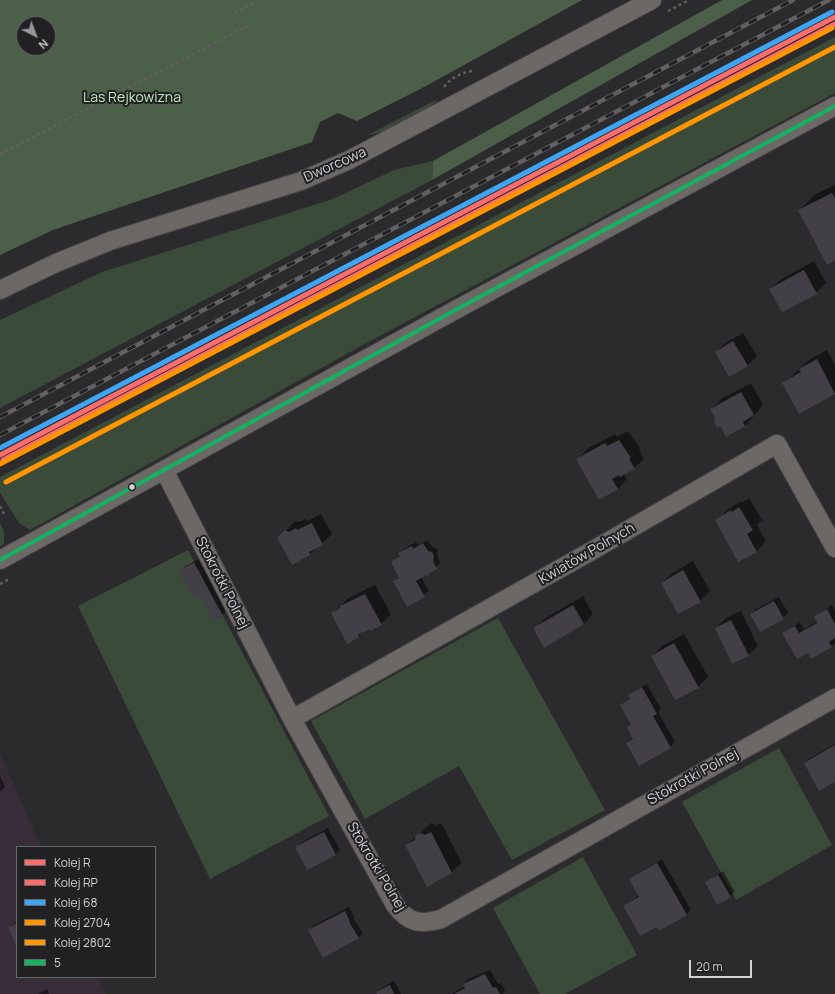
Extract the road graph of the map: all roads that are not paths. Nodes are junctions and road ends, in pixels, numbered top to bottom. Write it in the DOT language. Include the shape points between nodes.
graph roads {
  1 [pos="652,0"];
  2 [pos="835,106"];
  3 [pos="0,290"];
  4 [pos="164,470"];
  5 [pos="835,548"];
  6 [pos="0,560"];
  7 [pos="835,698"];
  8 [pos="292,718"];
  1 -- 3 [label="street, Dworcowa" via="386,142 301,181 110,241"];
  2 -- 4 [label="street"];
  4 -- 6 [label="street"];
  4 -- 8 [label="street, Stokrotki Polnej"];
  5 -- 8 [label="street, Kwiatów Polnych" via="777,444"];
  7 -- 8 [label="street, Stokrotki Polnej" via="441,919 428,922 416,922 404,916 395,905"];
}
